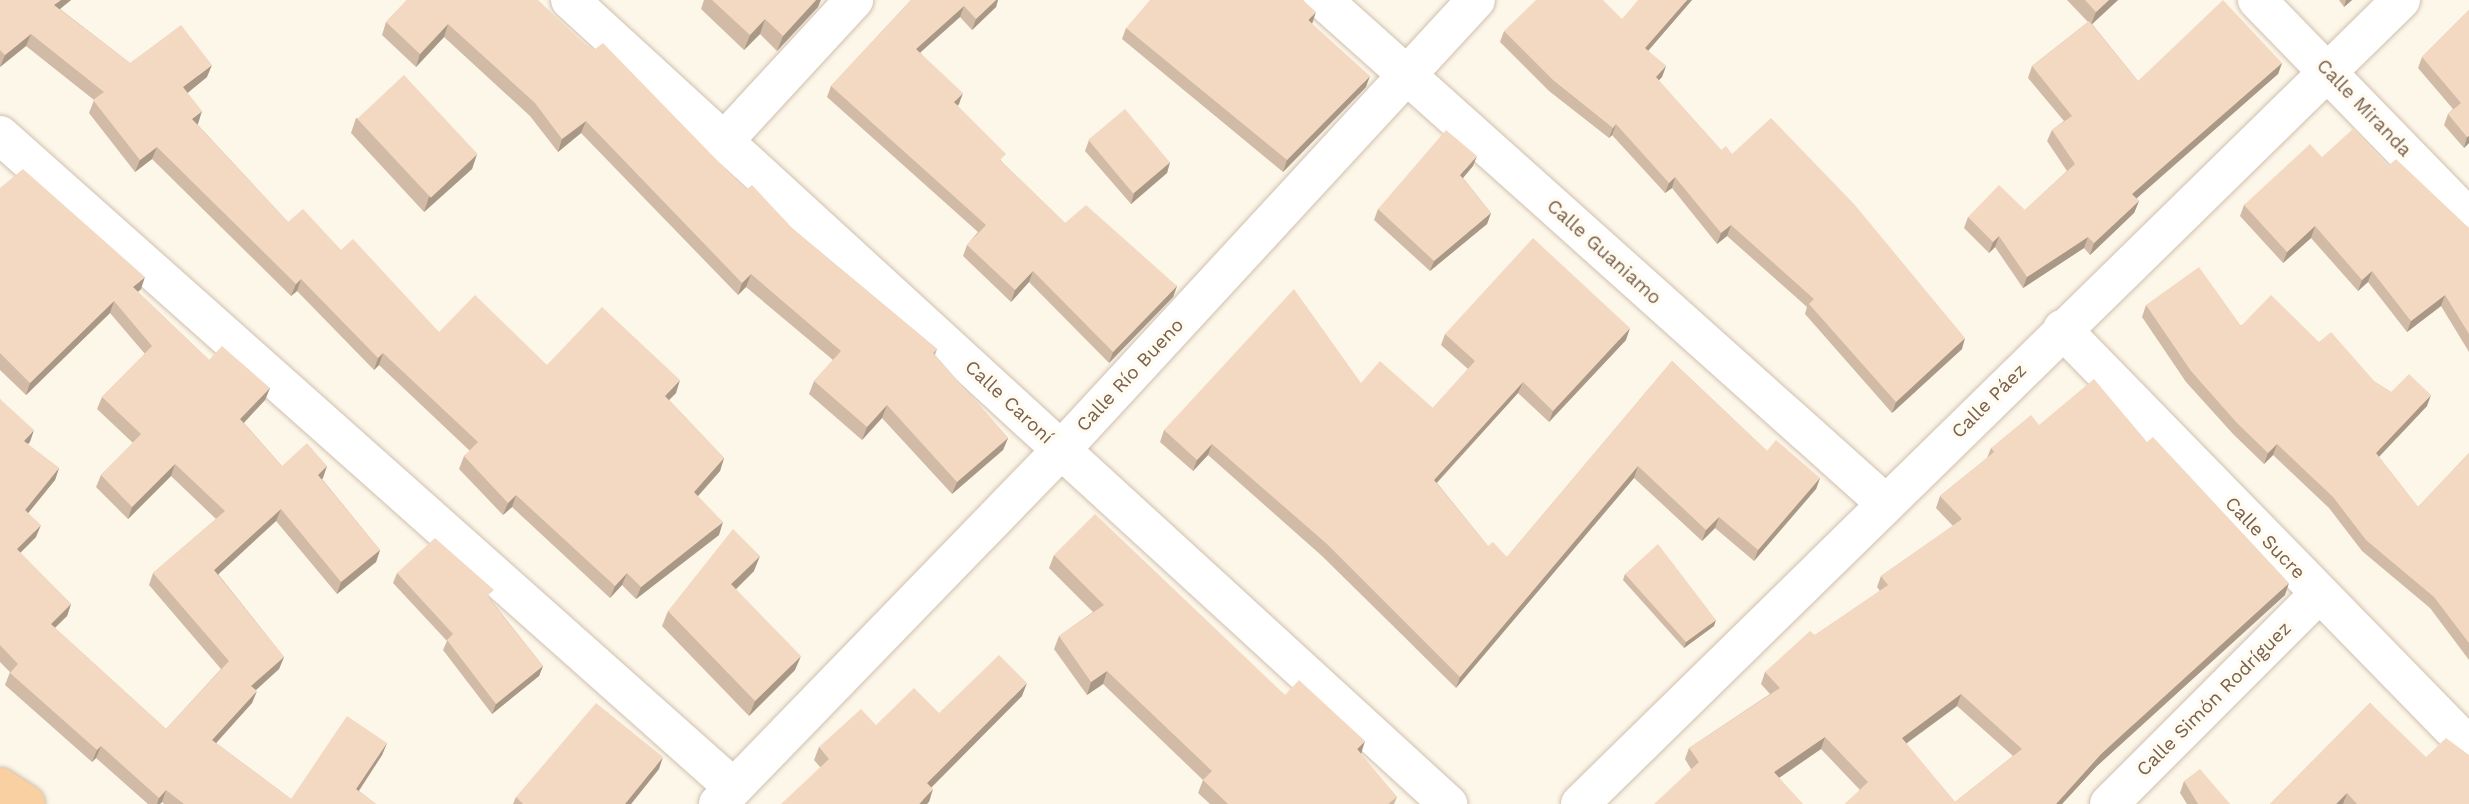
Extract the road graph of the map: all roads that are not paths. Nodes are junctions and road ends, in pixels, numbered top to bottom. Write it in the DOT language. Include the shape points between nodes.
graph roads {
  1 [pos="570,0"];
  2 [pos="854,0"];
  3 [pos="1323,0"];
  4 [pos="1476,0"];
  5 [pos="2257,0"];
  6 [pos="2400,0"];
  7 [pos="2328,70"];
  8 [pos="1407,75"];
  9 [pos="0,135"];
  10 [pos="724,141"];
  11 [pos="2469,218"];
  12 [pos="2062,329"];
  13 [pos="1061,450"];
  14 [pos="1885,503"];
  15 [pos="2320,593"];
  16 [pos="2469,746"];
  17 [pos="0,787"];
  18 [pos="726,796"];
  19 [pos="26,804"];
  20 [pos="1448,804"];
  21 [pos="1580,804"];
  22 [pos="2109,804"];
  1 -- 10 [label="street, Calle Caroní"];
  2 -- 10 [label="street"];
  3 -- 8 [label="street, Calle Guaniamo"];
  4 -- 8 [label="street, Calle Río Bueno"];
  5 -- 7 [label="street, Calle Miranda"];
  6 -- 7 [label="street, Calle Páez"];
  7 -- 11 [label="street, Calle Miranda"];
  7 -- 12 [label="street, Calle Páez"];
  8 -- 13 [label="street, Calle Río Bueno"];
  8 -- 14 [label="street, Calle Guaniamo"];
  9 -- 18 [label="street"];
  10 -- 13 [label="street, Calle Caroní"];
  12 -- 14 [label="street, Calle Páez"];
  12 -- 15 [label="street, Calle Sucre"];
  13 -- 18 [label="street, Calle Río Bueno"];
  13 -- 20 [label="street, Calle Caroní"];
  14 -- 21 [label="street, Calle Páez"];
  15 -- 16 [label="street, Calle Sucre"];
  15 -- 22 [label="street, Calle Simón Rodríguez"];
  17 -- 19 [label="highway"];
}
